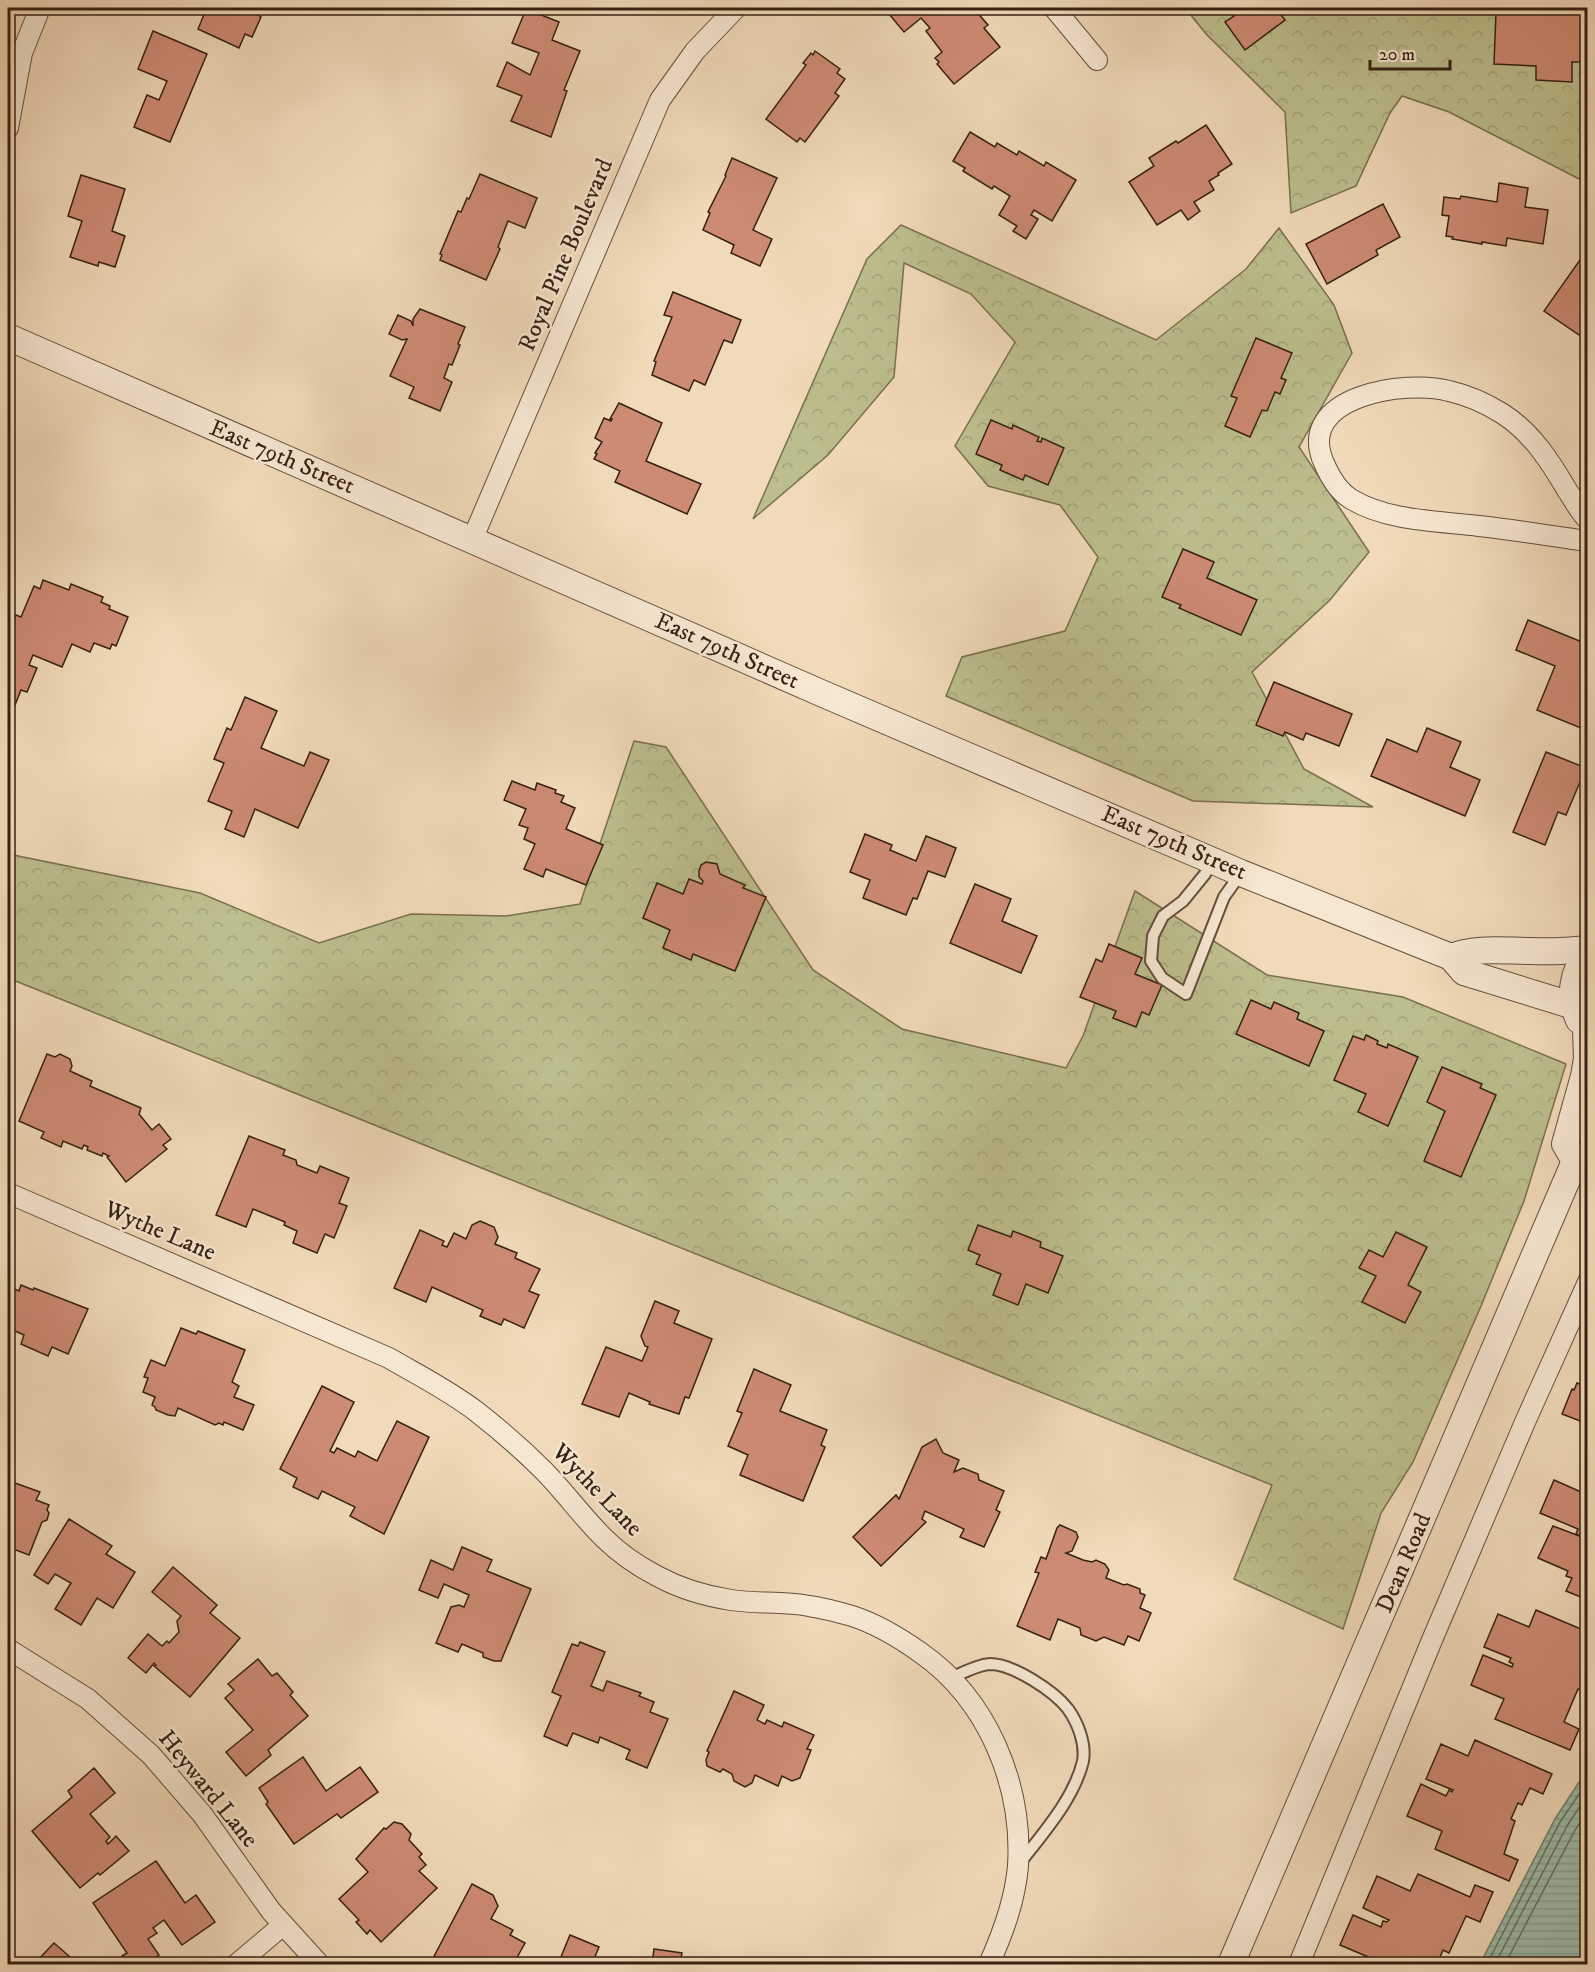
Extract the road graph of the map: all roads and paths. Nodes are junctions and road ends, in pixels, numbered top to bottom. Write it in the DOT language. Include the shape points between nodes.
graph roads {
  1 [pos="40,8"];
  2 [pos="736,8"];
  3 [pos="1054,8"];
  4 [pos="1097,60"];
  5 [pos="8,128"];
  6 [pos="8,337"];
  7 [pos="1587,520"];
  8 [pos="472,540"];
  9 [pos="1587,541"];
  10 [pos="1213,860"];
  11 [pos="1241,873"];
  12 [pos="1587,951"];
  13 [pos="1451,957"];
  14 [pos="1574,1006"];
  15 [pos="1587,1031"];
  16 [pos="1581,1157"];
  17 [pos="8,1193"];
  18 [pos="1587,1282"];
  19 [pos="8,1649"];
  20 [pos="951,1678"];
  21 [pos="1018,1865"];
  22 [pos="283,1925"];
  23 [pos="237,1965"];
  24 [pos="319,1965"];
  25 [pos="989,1965"];
  26 [pos="1231,1965"];
  27 [pos="1299,1965"];
  1 -- 5 [label="street" via="22,53"];
  2 -- 8 [label="street, Royal Pine Boulevard" via="695,51 660,100"];
  3 -- 4 [label="street"];
  6 -- 8 [label="street, East 79th Street"];
  7 -- 9 [label="street" via="1531,437 1503,414 1449,390 1395,388 1361,396 1335,410 1321,430 1321,456 1330,477 1350,499 1411,519"];
  8 -- 10 [label="street, East 79th Street"];
  10 -- 11 [label="street, East 79th Street"];
  10 -- 11 [label="lane" via="1183,901 1162,916 1153,936 1151,961 1162,978 1186,994 1224,897"];
  11 -- 13 [label="street, East 79th Street"];
  12 -- 13 [label="street" via="1488,950"];
  12 -- 14 [label="street" via="1574,981"];
  13 -- 14 [label="street, East 79th Street" via="1464,972"];
  14 -- 15 [label="street"];
  15 -- 16 [label="street, Dean Road" via="1584,1076 1565,1144"];
  16 -- 26 [label="street, Dean Road"];
  17 -- 20 [label="street, Wythe Lane" via="389,1358 446,1391 476,1411 544,1471 611,1545 656,1576 731,1600 808,1606 855,1617 909,1643"];
  18 -- 27 [label="street" via="1432,1640"];
  19 -- 22 [label="street, Heyward Lane" via="88,1699 151,1755 202,1814"];
  20 -- 21 [label="street, Wythe Lane" via="984,1721 1004,1765 1017,1818"];
  20 -- 21 [label="lane" via="988,1664 1004,1666 1050,1693 1068,1708 1080,1729 1083,1759 1075,1784"];
  21 -- 25 [label="street, Wythe Lane" via="1009,1914"];
  22 -- 23 [label="street"];
  22 -- 24 [label="street, Heyward Lane"];
}
